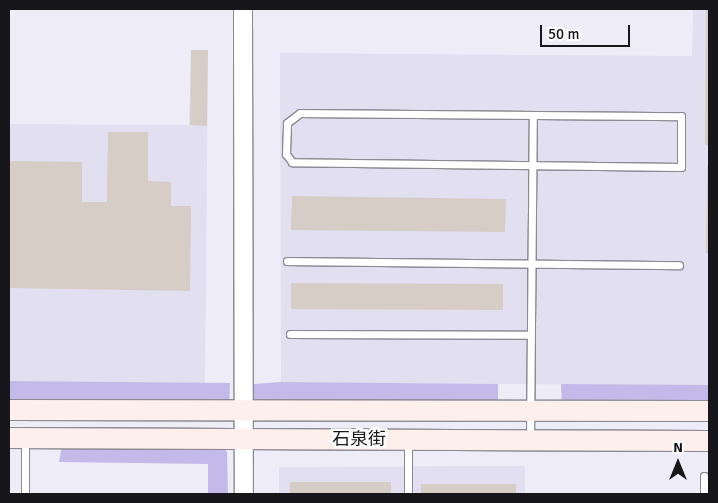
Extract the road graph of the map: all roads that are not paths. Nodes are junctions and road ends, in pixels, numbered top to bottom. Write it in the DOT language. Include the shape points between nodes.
graph roads {
  1 [pos="243,9"];
  2 [pos="533,115"];
  3 [pos="532,165"];
  4 [pos="287,261"];
  5 [pos="531,264"];
  6 [pos="679,265"];
  7 [pos="290,334"];
  8 [pos="531,335"];
  9 [pos="9,410"];
  10 [pos="530,411"];
  11 [pos="709,411"];
  12 [pos="244,412"];
  13 [pos="17,438"];
  14 [pos="244,439"];
  15 [pos="408,440"];
  16 [pos="530,440"];
  17 [pos="709,441"];
  18 [pos="704,476"];
  19 [pos="25,494"];
  20 [pos="244,494"];
  21 [pos="408,494"];
  22 [pos="704,494"];
  1 -- 12 [label="street"];
  2 -- 3 [label="lane"];
  2 -- 3 [label="lane" via="681,116 681,168"];
  2 -- 3 [label="lane" via="300,113 287,123 286,154 292,162"];
  3 -- 5 [label="lane"];
  4 -- 5 [label="lane"];
  5 -- 6 [label="lane"];
  5 -- 8 [label="lane"];
  7 -- 8 [label="lane"];
  8 -- 10 [label="lane"];
  9 -- 12 [label="main road, 石泉街"];
  10 -- 11 [label="main road, 石泉街"];
  10 -- 12 [label="main road, 石泉街"];
  10 -- 16 [label="lane"];
  12 -- 14 [label="street"];
  13 -- 14 [label="main road, 石泉街"];
  13 -- 19 [label="lane"];
  14 -- 15 [label="main road, 石泉街"];
  14 -- 20 [label="street"];
  15 -- 16 [label="main road, 石泉街"];
  15 -- 21 [label="lane"];
  16 -- 17 [label="main road, 石泉街"];
  18 -- 22 [label="lane"];
}
